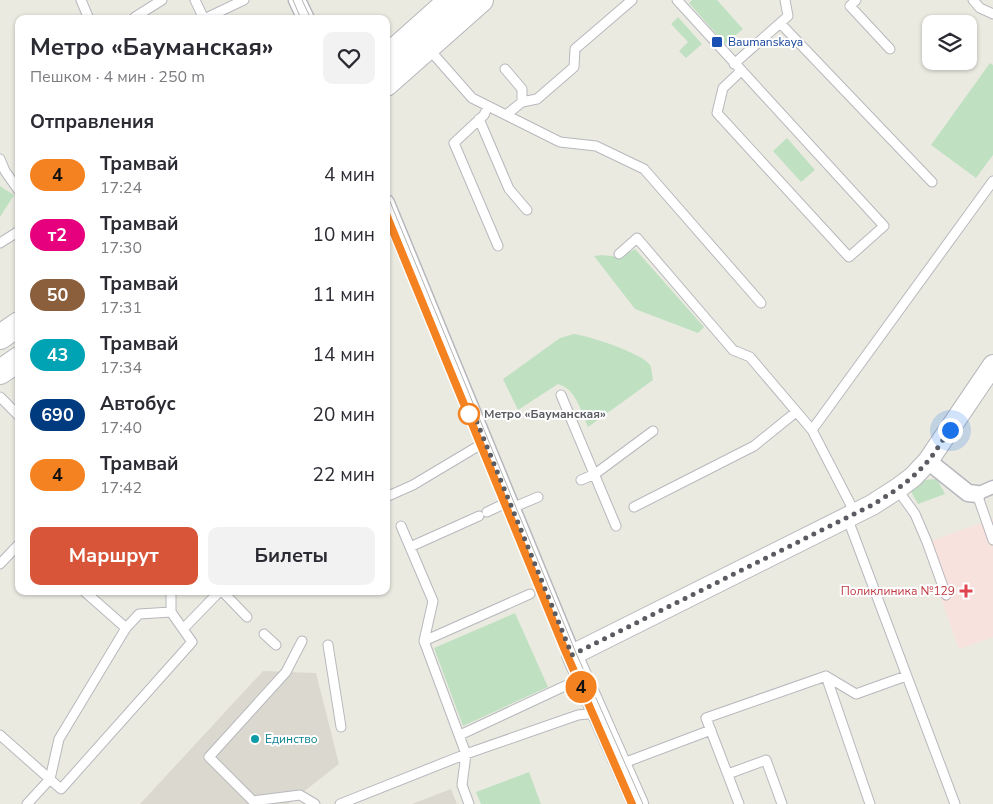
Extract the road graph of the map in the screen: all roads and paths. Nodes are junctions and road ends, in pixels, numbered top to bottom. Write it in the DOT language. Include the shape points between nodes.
graph roads {
  1 [pos="81,0"];
  2 [pos="162,0"];
  3 [pos="195,0"];
  4 [pos="244,0"];
  5 [pos="297,0"];
  6 [pos="451,0"];
  7 [pos="481,0"];
  8 [pos="632,0"];
  9 [pos="677,0"];
  10 [pos="785,0"];
  11 [pos="856,0"];
  12 [pos="973,0"];
  13 [pos="993,14"];
  14 [pos="87,15"];
  15 [pos="138,15"];
  16 [pos="202,15"];
  17 [pos="212,15"];
  18 [pos="304,15"];
  19 [pos="780,23"];
  20 [pos="428,48"];
  21 [pos="890,48"];
  22 [pos="390,54"];
  23 [pos="738,68"];
  24 [pos="505,70"];
  25 [pos="390,81"];
  26 [pos="522,102"];
  27 [pos="488,106"];
  28 [pos="506,115"];
  29 [pos="480,119"];
  30 [pos="0,159"];
  31 [pos="993,181"];
  32 [pos="932,182"];
  33 [pos="15,185"];
  34 [pos="527,210"];
  35 [pos="390,213"];
  36 [pos="15,234"];
  37 [pos="0,243"];
  38 [pos="498,246"];
  39 [pos="619,254"];
  40 [pos="761,303"];
  41 [pos="15,327"];
  42 [pos="0,337"];
  43 [pos="15,362"];
  44 [pos="993,366"];
  45 [pos="0,372"];
  46 [pos="561,394"];
  47 [pos="0,397"];
  48 [pos="15,412"];
  49 [pos="796,412"];
  50 [pos="812,430"];
  51 [pos="653,431"];
  52 [pos="485,442"];
  53 [pos="928,461"];
  54 [pos="595,474"];
  55 [pos="580,480"];
  56 [pos="993,487"];
  57 [pos="898,489"];
  58 [pos="976,494"];
  59 [pos="390,495"];
  60 [pos="538,498"];
  61 [pos="511,504"];
  62 [pos="634,507"];
  63 [pos="851,515"];
  64 [pos="402,526"];
  65 [pos="616,526"];
  66 [pos="993,540"];
  67 [pos="410,547"];
  68 [pos="15,548"];
  69 [pos="0,564"];
  70 [pos="530,594"];
  71 [pos="89,595"];
  72 [pos="171,595"];
  73 [pos="217,595"];
  74 [pos="225,595"];
  75 [pos="946,595"];
  76 [pos="170,612"];
  77 [pos="247,617"];
  78 [pos="126,628"];
  79 [pos="183,630"];
  80 [pos="264,634"];
  81 [pos="302,640"];
  82 [pos="424,641"];
  83 [pos="276,645"];
  84 [pos="328,645"];
  85 [pos="572,655"];
  86 [pos="826,676"];
  87 [pos="906,676"];
  88 [pos="582,678"];
  89 [pos="598,713"];
  90 [pos="341,727"];
  91 [pos="711,730"];
  92 [pos="0,734"];
  93 [pos="460,735"];
  94 [pos="466,754"];
  95 [pos="622,764"];
  96 [pos="728,774"];
  97 [pos="50,779"];
  98 [pos="27,804"];
  99 [pos="315,804"];
  100 [pos="340,804"];
  101 [pos="469,804"];
  102 [pos="638,804"];
  103 [pos="739,804"];
  104 [pos="782,804"];
  105 [pos="870,804"];
  106 [pos="955,804"];
  1 -- 14 [label="lane"];
  2 -- 15 [label="lane"];
  3 -- 16 [label="lane"];
  4 -- 17 [label="lane"];
  5 -- 18 [label="street"];
  6 -- 22 [label="main road"];
  7 -- 20 [label="main road"];
  8 -- 26 [label="lane" via="576,48 574,67 537,99"];
  9 -- 23 [label="lane"];
  10 -- 19 [label="lane" via="788,16"];
  11 -- 21 [label="lane" via="850,6"];
  12 -- 13 [label="lane" via="980,8"];
  19 -- 23 [label="lane"];
  19 -- 32 [label="lane"];
  20 -- 25 [label="main road"];
  20 -- 27 [label="lane" via="472,98"];
  23 -- 23 [label="lane" via="884,226 849,257 717,113 723,88"];
  24 -- 26 [label="lane" via="522,89"];
  26 -- 28 [label="lane"];
  27 -- 28 [label="lane"];
  27 -- 29 [label="lane"];
  28 -- 40 [label="lane" via="560,142 596,146 644,169"];
  29 -- 34 [label="lane" via="509,189"];
  29 -- 38 [label="lane" via="454,143"];
  30 -- 33 [label="lane"];
  31 -- 50 [label="lane"];
  35 -- 52 [label="street"];
  36 -- 37 [label="lane"];
  39 -- 49 [label="lane" via="637,238 733,350 750,357"];
  41 -- 42 [label="main road"];
  43 -- 45 [label="main road"];
  44 -- 53 [label="street"];
  46 -- 54 [label="lane"];
  47 -- 48 [label="lane"];
  49 -- 50 [label="lane"];
  49 -- 62 [label="lane" via="754,446"];
  50 -- 63 [label="lane"];
  51 -- 54 [label="lane"];
  52 -- 59 [label="lane"];
  52 -- 61 [label="street"];
  53 -- 57 [label="street"];
  53 -- 58 [label="street" via="968,493"];
  54 -- 55 [label="lane"];
  54 -- 65 [label="lane"];
  56 -- 58 [label="street"];
  57 -- 63 [label="street"];
  57 -- 75 [label="lane" via="915,514"];
  58 -- 66 [label="lane"];
  60 -- 61 [label="lane"];
  61 -- 67 [label="lane"];
  61 -- 85 [label="street"];
  63 -- 85 [label="street"];
  63 -- 87 [label="lane"];
  64 -- 67 [label="lane"];
  67 -- 82 [label="lane" via="433,601"];
  68 -- 69 [label="lane"];
  70 -- 82 [label="lane"];
  71 -- 78 [label="lane"];
  72 -- 76 [label="lane"];
  73 -- 79 [label="lane"];
  74 -- 77 [label="lane"];
  76 -- 78 [label="lane" via="139,614"];
  76 -- 79 [label="lane"];
  78 -- 97 [label="lane" via="59,740"];
  79 -- 97 [label="lane" via="192,642 61,789"];
  80 -- 83 [label="lane"];
  81 -- 99 [label="lane" via="286,672 209,757 252,801 300,794"];
  82 -- 93 [label="lane"];
  84 -- 90 [label="lane"];
  85 -- 88 [label="street"];
  86 -- 87 [label="lane" via="856,694"];
  86 -- 91 [label="lane" via="706,718"];
  86 -- 105 [label="lane"];
  87 -- 106 [label="lane"];
  88 -- 89 [label="street"];
  88 -- 93 [label="lane"];
  89 -- 94 [label="lane" via="578,715"];
  89 -- 95 [label="street"];
  91 -- 95 [label="lane"];
  91 -- 96 [label="lane"];
  92 -- 97 [label="lane"];
  93 -- 94 [label="lane"];
  94 -- 100 [label="lane"];
  94 -- 101 [label="lane" via="462,784"];
  95 -- 102 [label="street"];
  96 -- 103 [label="lane"];
  96 -- 104 [label="lane" via="766,760"];
  97 -- 98 [label="lane"];
}
